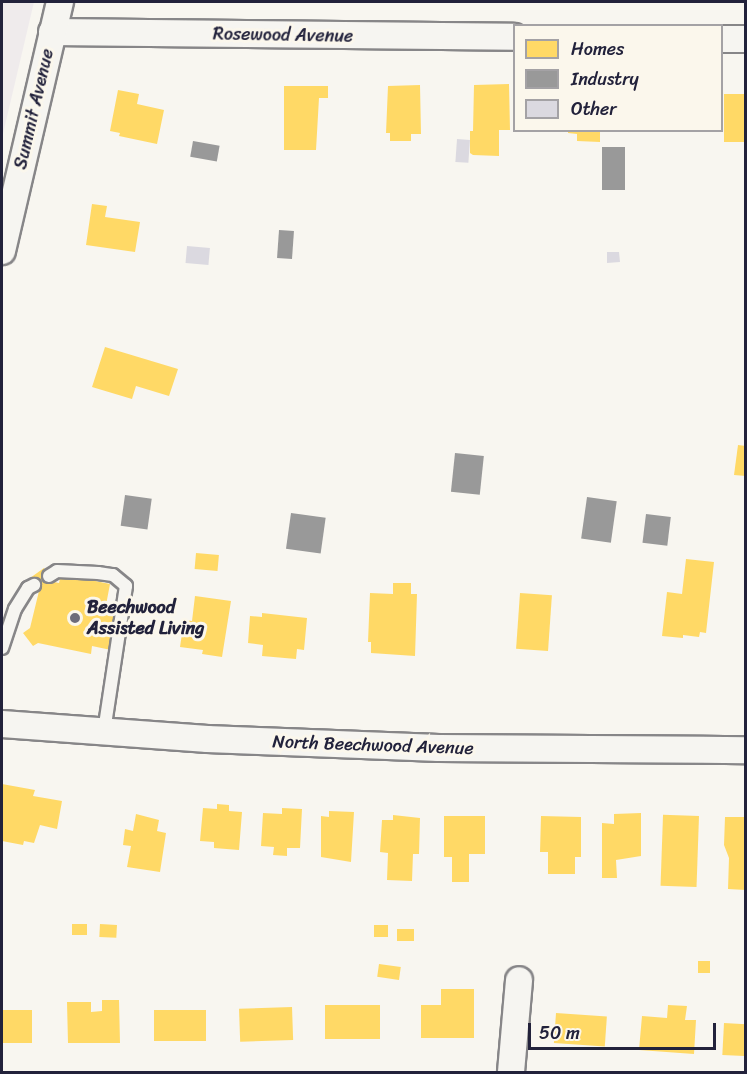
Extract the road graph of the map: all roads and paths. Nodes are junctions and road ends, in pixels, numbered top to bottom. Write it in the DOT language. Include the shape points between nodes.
graph roads {
  1 [pos="60,2"];
  2 [pos="52,32"];
  3 [pos="513,37"];
  4 [pos="723,39"];
  5 [pos="746,39"];
  6 [pos="2,251"];
  7 [pos="49,576"];
  8 [pos="34,585"];
  9 [pos="2,648"];
  10 [pos="2,724"];
  11 [pos="104,732"];
  12 [pos="746,750"];
  13 [pos="519,980"];
  14 [pos="511,1072"];
  1 -- 2 [label="street, Summit Avenue"];
  2 -- 3 [label="street, Rosewood Avenue"];
  2 -- 6 [label="street, Summit Avenue"];
  4 -- 5 [label="street"];
  7 -- 11 [label="lane" via="57,571 98,573 113,575 126,586"];
  8 -- 9 [label="lane" via="15,609"];
  10 -- 11 [label="street, North Beechwood Avenue"];
  11 -- 12 [label="street, North Beechwood Avenue" via="439,748"];
  13 -- 14 [label="street"];
}
